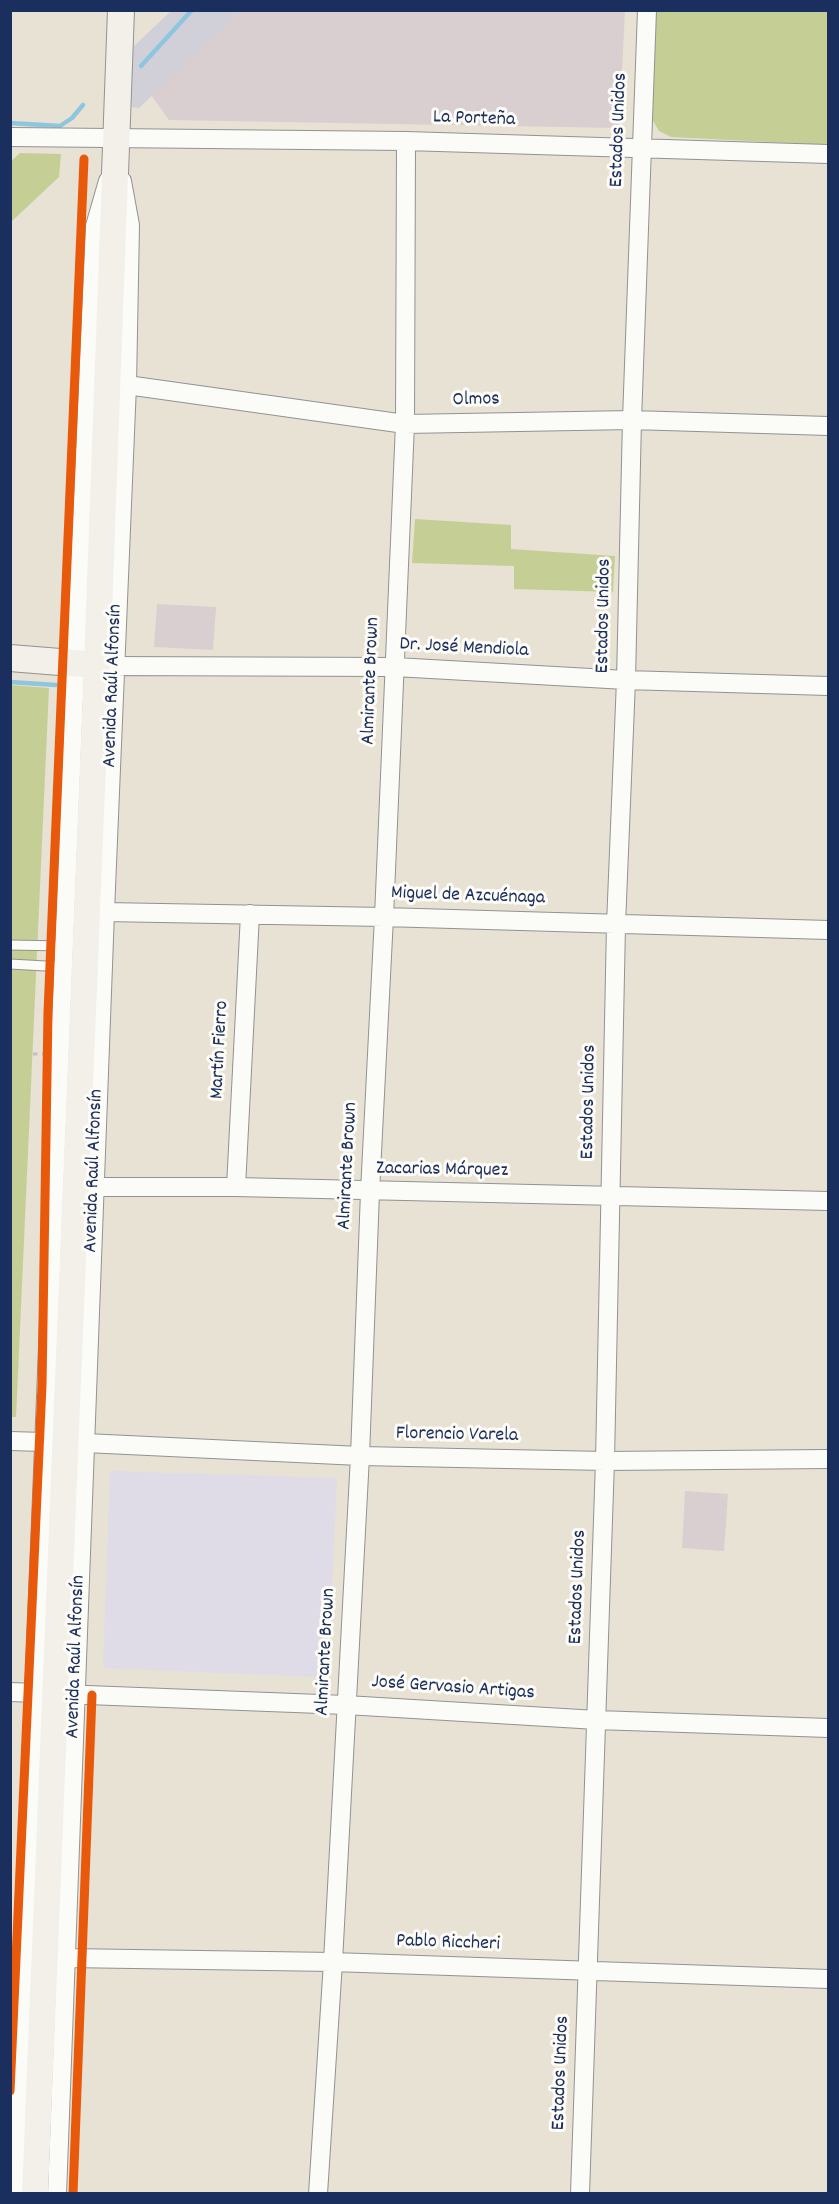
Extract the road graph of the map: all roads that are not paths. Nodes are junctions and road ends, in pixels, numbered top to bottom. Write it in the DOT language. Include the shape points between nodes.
graph roads {
  1 [pos="121,10"];
  2 [pos="647,10"];
  3 [pos="10,137"];
  4 [pos="406,141"];
  5 [pos="117,145"];
  6 [pos="641,148"];
  7 [pos="828,154"];
  8 [pos="128,385"];
  9 [pos="632,420"];
  10 [pos="405,424"];
  11 [pos="828,426"];
  12 [pos="10,658"];
  13 [pos="96,665"];
  14 [pos="395,668"];
  15 [pos="626,680"];
  16 [pos="828,686"];
  17 [pos="105,912"];
  18 [pos="250,914"];
  19 [pos="384,917"];
  20 [pos="616,925"];
  21 [pos="828,930"];
  22 [pos="10,945"];
  23 [pos="64,946"];
  24 [pos="10,964"];
  25 [pos="63,967"];
  26 [pos="75,1186"];
  27 [pos="236,1187"];
  28 [pos="370,1192"];
  29 [pos="610,1196"];
  30 [pos="828,1201"];
  31 [pos="10,1441"];
  32 [pos="44,1442"];
  33 [pos="85,1443"];
  34 [pos="360,1456"];
  35 [pos="828,1459"];
  36 [pos="605,1461"];
  37 [pos="10,1692"];
  38 [pos="55,1694"];
  39 [pos="346,1705"];
  40 [pos="597,1720"];
  41 [pos="828,1728"];
  42 [pos="36,1957"];
  43 [pos="333,1962"];
  44 [pos="589,1972"];
  45 [pos="828,1979"];
  46 [pos="14,2193"];
  47 [pos="35,2193"];
  48 [pos="57,2193"];
  49 [pos="318,2193"];
  50 [pos="580,2193"];
  1 -- 5 [label="main road, Avenida Raúl Alfonsín"];
  2 -- 6 [label="street, Estados Unidos"];
  3 -- 5 [label="street, La Porteña"];
  4 -- 5 [label="street, La Porteña"];
  4 -- 6 [label="street, La Porteña"];
  4 -- 10 [label="street, Almirante Brown"];
  5 -- 8 [label="street, Avenida Raúl Alfonsín" via="130,225"];
  5 -- 13 [label="main road, Avenida Raúl Alfonsín"];
  6 -- 7 [label="street, La Porteña"];
  6 -- 9 [label="street, Estados Unidos"];
  8 -- 10 [label="street, Olmos"];
  8 -- 13 [label="street, Avenida Raúl Alfonsín"];
  9 -- 10 [label="street, Olmos"];
  9 -- 11 [label="street, Olmos"];
  9 -- 15 [label="street, Estados Unidos"];
  10 -- 14 [label="street, Almirante Brown"];
  12 -- 13 [label="main road"];
  13 -- 14 [label="street, Dr. José Mendiola"];
  13 -- 17 [label="street, Avenida Raúl Alfonsín"];
  13 -- 23 [label="street, Avenida Raúl Alfonsín"];
  13 -- 26 [label="main road, Avenida Raúl Alfonsín"];
  14 -- 15 [label="street, Dr. José Mendiola"];
  14 -- 19 [label="street, Almirante Brown"];
  15 -- 16 [label="street, Dr. José Mendiola"];
  15 -- 20 [label="street, Estados Unidos"];
  17 -- 18 [label="street, Miguel de Azcuénaga"];
  17 -- 26 [label="street, Avenida Raúl Alfonsín"];
  18 -- 19 [label="street, Miguel de Azcuénaga"];
  18 -- 27 [label="street, Martín Fierro"];
  19 -- 20 [label="street, Miguel de Azcuénaga"];
  19 -- 28 [label="street, Almirante Brown"];
  20 -- 21 [label="street, Miguel de Azcuénaga"];
  20 -- 29 [label="street, Estados Unidos"];
  22 -- 23 [label="lane"];
  23 -- 25 [label="street, Avenida Raúl Alfonsín"];
  24 -- 25 [label="lane"];
  25 -- 26 [label="street, Avenida Raúl Alfonsín"];
  26 -- 27 [label="street, Zacarias Márquez"];
  26 -- 32 [label="street, Avenida Raúl Alfonsín"];
  26 -- 33 [label="street, Avenida Raúl Alfonsín"];
  26 -- 38 [label="main road, Avenida Raúl Alfonsín"];
  27 -- 28 [label="street, Zacarias Márquez"];
  28 -- 29 [label="street, Zacarias Márquez"];
  28 -- 34 [label="street, Almirante Brown"];
  29 -- 30 [label="street, Zacarias Márquez"];
  29 -- 36 [label="street, Estados Unidos"];
  31 -- 32 [label="street"];
  32 -- 38 [label="street, Avenida Raúl Alfonsín"];
  33 -- 34 [label="street, Florencio Varela"];
  33 -- 38 [label="street, Avenida Raúl Alfonsín"];
  34 -- 36 [label="street, Florencio Varela"];
  34 -- 39 [label="street, Almirante Brown"];
  35 -- 36 [label="street, Florencio Varela"];
  36 -- 40 [label="street, Estados Unidos"];
  37 -- 38 [label="street, José Gervasio Artigas"];
  38 -- 39 [label="street, José Gervasio Artigas"];
  38 -- 42 [label="main road, Avenida Raúl Alfonsín"];
  39 -- 40 [label="street, José Gervasio Artigas"];
  39 -- 43 [label="street, Almirante Brown"];
  40 -- 41 [label="street, José Gervasio Artigas"];
  40 -- 44 [label="street, Estados Unidos"];
  42 -- 43 [label="street, Pablo Riccheri"];
  42 -- 46 [label="street, Avenida Raúl Alfonsín"];
  42 -- 47 [label="main road, Avenida Raúl Alfonsín"];
  42 -- 48 [label="street, Avenida Raúl Alfonsín"];
  43 -- 44 [label="street, Pablo Riccheri"];
  43 -- 49 [label="street, Almirante Brown"];
  44 -- 45 [label="street, Pablo Riccheri"];
  44 -- 50 [label="street, Estados Unidos"];
}
